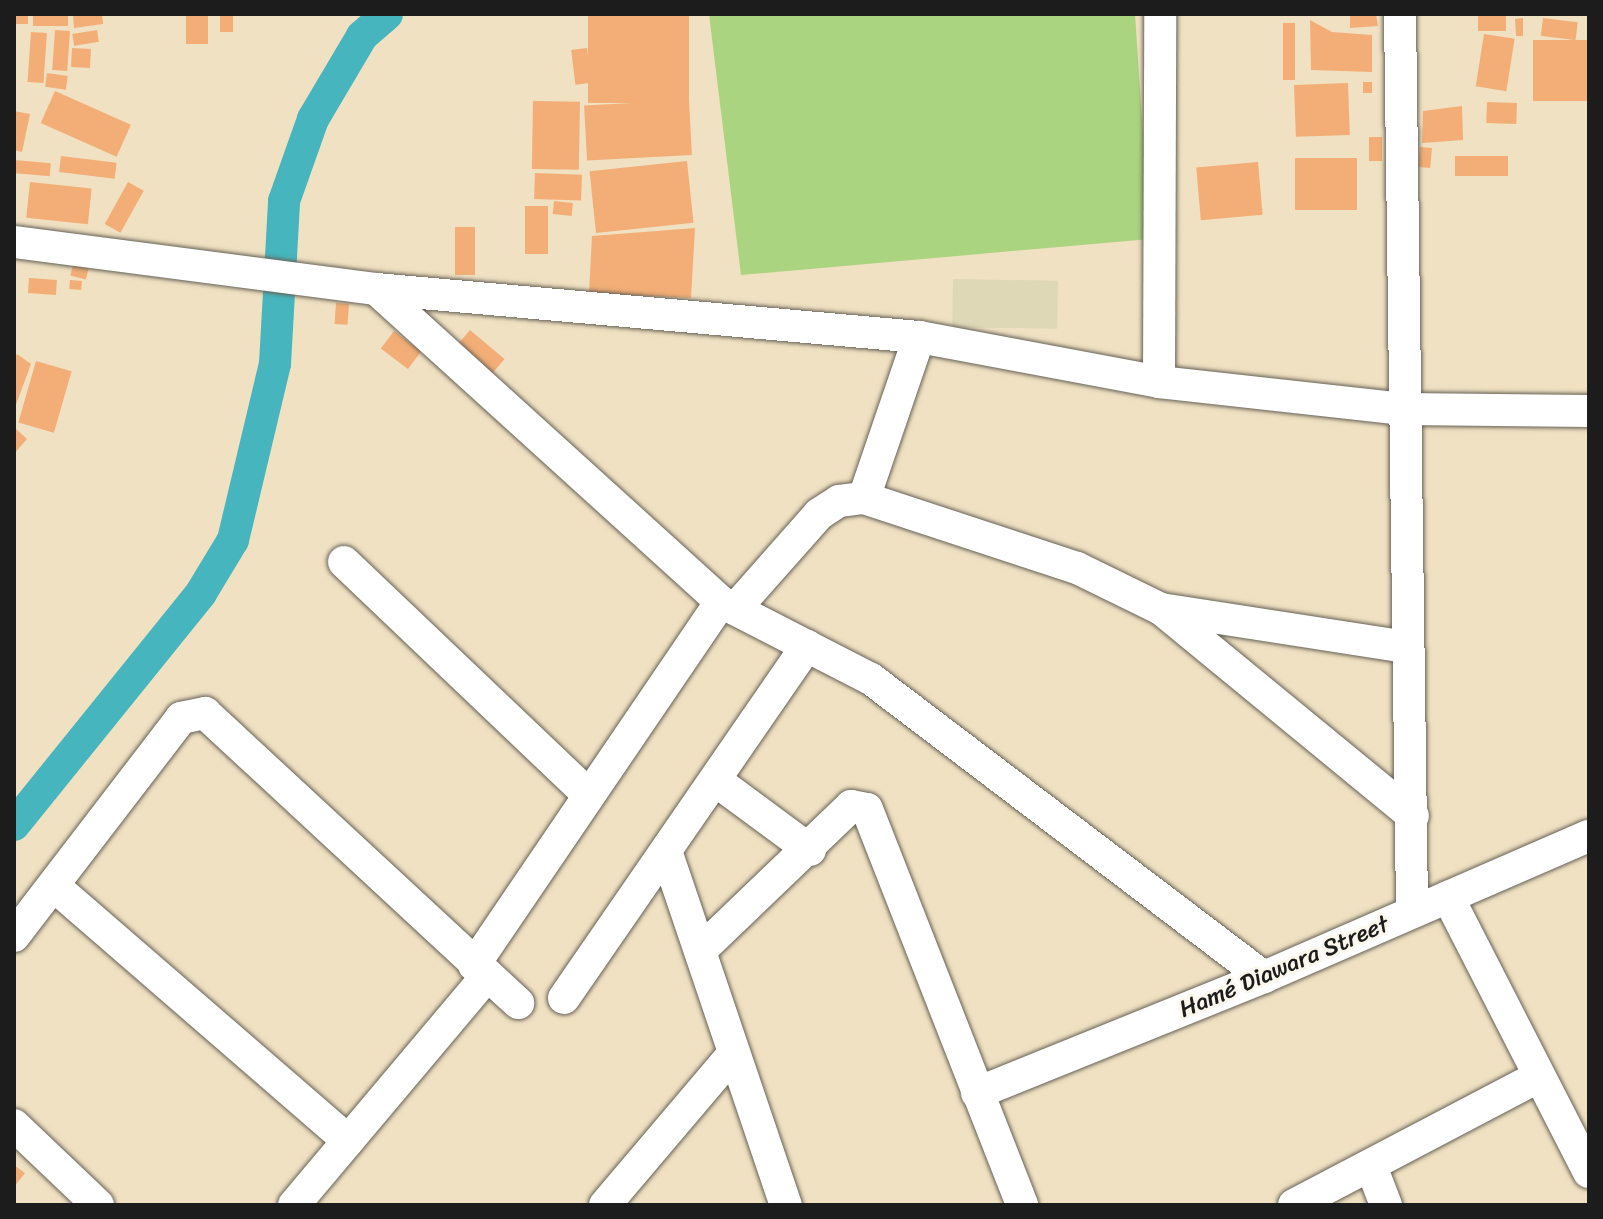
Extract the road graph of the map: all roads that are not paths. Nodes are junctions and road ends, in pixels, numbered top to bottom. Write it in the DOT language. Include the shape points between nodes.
graph roads {
  1 [pos="1160,14"];
  2 [pos="1400,14"];
  3 [pos="14,242"];
  4 [pos="376,289"];
  5 [pos="919,337"];
  6 [pos="1159,382"];
  7 [pos="1404,409"];
  8 [pos="1589,411"];
  9 [pos="864,498"];
  10 [pos="344,562"];
  11 [pos="728,605"];
  12 [pos="1161,609"];
  13 [pos="807,646"];
  14 [pos="1407,647"];
  15 [pos="715,780"];
  16 [pos="589,795"];
  17 [pos="1413,816"];
  18 [pos="1589,836"];
  19 [pos="810,850"];
  20 [pos="667,854"];
  21 [pos="54,886"];
  22 [pos="1448,897"];
  23 [pos="1412,912"];
  24 [pos="14,936"];
  25 [pos="701,950"];
  26 [pos="481,970"];
  27 [pos="1264,977"];
  28 [pos="564,998"];
  29 [pos="518,1003"];
  30 [pos="734,1053"];
  31 [pos="1536,1078"];
  32 [pos="977,1093"];
  33 [pos="14,1125"];
  34 [pos="348,1141"];
  35 [pos="1371,1166"];
  36 [pos="1589,1172"];
  37 [pos="98,1205"];
  38 [pos="294,1205"];
  39 [pos="605,1205"];
  40 [pos="786,1205"];
  41 [pos="1022,1205"];
  42 [pos="1294,1205"];
  43 [pos="1386,1205"];
  1 -- 6 [label="street"];
  2 -- 7 [label="street"];
  3 -- 4 [label="street"];
  4 -- 5 [label="street"];
  4 -- 11 [label="street"];
  5 -- 6 [label="street"];
  5 -- 9 [label="street"];
  6 -- 7 [label="street"];
  7 -- 8 [label="street"];
  7 -- 14 [label="street"];
  9 -- 11 [label="street" via="839,501 819,514"];
  9 -- 12 [label="street" via="1077,568"];
  10 -- 16 [label="street"];
  11 -- 13 [label="street"];
  11 -- 16 [label="street"];
  12 -- 14 [label="street"];
  12 -- 17 [label="street"];
  13 -- 15 [label="street"];
  13 -- 27 [label="street" via="871,679"];
  14 -- 17 [label="street"];
  15 -- 19 [label="street"];
  15 -- 20 [label="street"];
  16 -- 26 [label="street"];
  17 -- 23 [label="street"];
  18 -- 22 [label="street, Hamé Diawara Street"];
  19 -- 25 [label="street"];
  19 -- 32 [label="street" via="851,806 867,809"];
  20 -- 25 [label="street"];
  20 -- 28 [label="street"];
  21 -- 24 [label="street"];
  21 -- 26 [label="street" via="181,718 205,713"];
  21 -- 34 [label="street"];
  22 -- 23 [label="street, Hamé Diawara Street"];
  22 -- 31 [label="street"];
  23 -- 27 [label="street, Hamé Diawara Street"];
  25 -- 30 [label="street"];
  26 -- 29 [label="street"];
  26 -- 34 [label="street"];
  27 -- 32 [label="street, Hamé Diawara Street"];
  30 -- 39 [label="street"];
  30 -- 40 [label="street"];
  31 -- 35 [label="street"];
  31 -- 36 [label="street"];
  32 -- 41 [label="street"];
  33 -- 37 [label="street"];
  34 -- 38 [label="street"];
  35 -- 42 [label="street"];
  35 -- 43 [label="street"];
}
